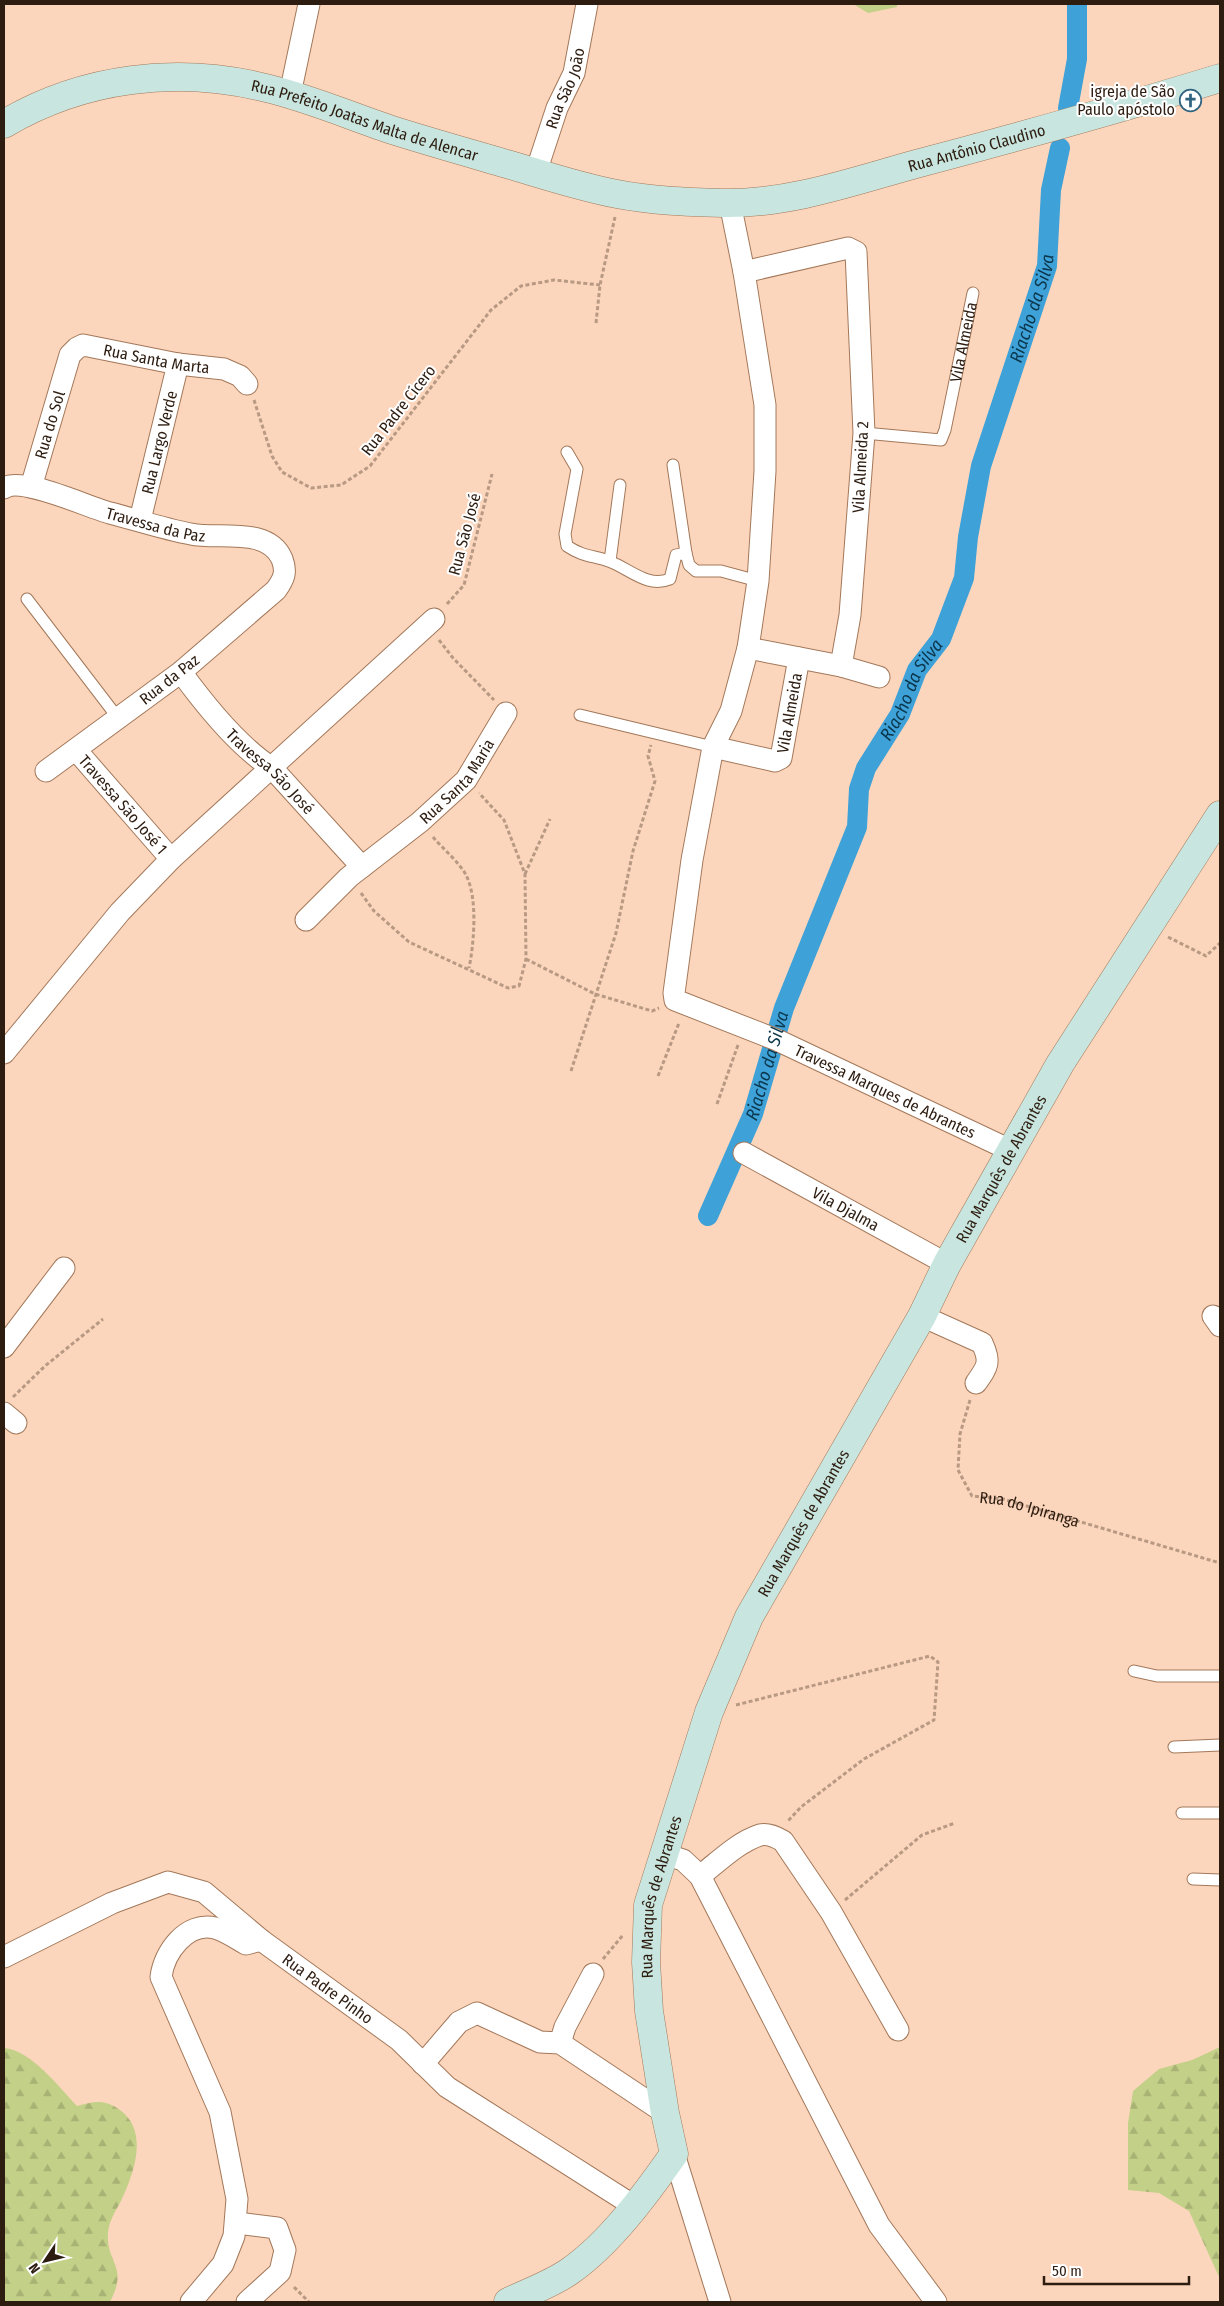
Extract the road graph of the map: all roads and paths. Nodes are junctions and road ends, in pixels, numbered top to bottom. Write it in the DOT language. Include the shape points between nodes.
graph roads {
  1 [pos="309,4"];
  2 [pos="587,4"];
  3 [pos="1220,78"];
  4 [pos="290,94"];
  5 [pos="4,124"];
  6 [pos="536,172"];
  7 [pos="620,195"];
  8 [pos="730,203"];
  9 [pos="744,272"];
  10 [pos="600,285"];
  11 [pos="973,293"];
  12 [pos="596,323"];
  13 [pos="68,361"];
  14 [pos="178,364"];
  15 [pos="247,384"];
  16 [pos="864,433"];
  17 [pos="568,452"];
  18 [pos="673,464"];
  19 [pos="492,474"];
  20 [pos="620,485"];
  21 [pos="31,487"];
  22 [pos="4,488"];
  23 [pos="140,520"];
  24 [pos="686,553"];
  25 [pos="610,562"];
  26 [pos="284,579"];
  27 [pos="758,580"];
  28 [pos="27,598"];
  29 [pos="434,619"];
  30 [pos="748,648"];
  31 [pos="799,658"];
  32 [pos="841,666"];
  33 [pos="181,672"];
  34 [pos="879,677"];
  35 [pos="506,712"];
  36 [pos="580,715"];
  37 [pos="118,718"];
  38 [pos="654,731"];
  39 [pos="713,747"];
  40 [pos="76,750"];
  41 [pos="272,768"];
  42 [pos="46,771"];
  43 [pos="466,780"];
  44 [pos="1220,815"];
  45 [pos="550,819"];
  46 [pos="420,822"];
  47 [pos="171,859"];
  48 [pos="355,872"];
  49 [pos="525,874"];
  50 [pos="306,920"];
  51 [pos="1148,928"];
  52 [pos="1220,943"];
  53 [pos="526,959"];
  54 [pos="469,968"];
  55 [pos="595,994"];
  56 [pos="681,1003"];
  57 [pos="749,1030"];
  58 [pos="4,1053"];
  59 [pos="571,1071"];
  60 [pos="658,1076"];
  61 [pos="717,1104"];
  62 [pos="1012,1151"];
  63 [pos="744,1153"];
  64 [pos="947,1264"];
  65 [pos="64,1268"];
  66 [pos="922,1316"];
  67 [pos="104,1319"];
  68 [pos="4,1347"];
  69 [pos="976,1383"];
  70 [pos="10,1412"];
  71 [pos="1220,1563"];
  72 [pos="1134,1671"];
  73 [pos="1220,1676"];
  74 [pos="757,1698"];
  75 [pos="1220,1745"];
  76 [pos="1174,1747"];
  77 [pos="1182,1813"];
  78 [pos="1220,1813"];
  79 [pos="955,1823"];
  80 [pos="773,1836"];
  81 [pos="664,1854"];
  82 [pos="700,1876"];
  83 [pos="1193,1879"];
  84 [pos="1220,1880"];
  85 [pos="648,1905"];
  86 [pos="831,1912"];
  87 [pos="261,1940"];
  88 [pos="4,1957"];
  89 [pos="593,1974"];
  90 [pos="898,2030"];
  91 [pos="560,2044"];
  92 [pos="423,2064"];
  93 [pos="665,2113"];
  94 [pos="674,2154"];
  95 [pos="634,2206"];
  96 [pos="237,2223"];
  97 [pos="191,2302"];
  98 [pos="247,2302"];
  99 [pos="508,2302"];
  100 [pos="720,2302"];
  101 [pos="936,2302"];
  1 -- 4 [label="street"];
  2 -- 6 [label="street, Rua São João" via="574,73 556,108"];
  3 -- 8 [label="street, Rua Antônio Claudino" via="1097,116 795,196"];
  4 -- 5 [label="street, Rua Prefeito Joatas Malta de Alencar" via="192,76 139,78 80,90 43,103"];
  4 -- 6 [label="street, Rua Prefeito Joatas Malta de Alencar" via="394,130"];
  6 -- 7 [label="street, Rua Prefeito Joatas Malta de Alencar"];
  7 -- 8 [label="street, Rua Prefeito Joatas Malta de Alencar"];
  7 -- 10 [label="path"];
  8 -- 9 [label="street"];
  9 -- 16 [label="street, Vila Almeida 2" via="848,248 856,252"];
  9 -- 27 [label="street" via="765,405 765,471"];
  10 -- 12 [label="path"];
  10 -- 15 [label="path, Rua Padre Cícero" via="554,280 522,286 491,310 370,466 341,486 311,488 282,472 272,456 259,410"];
  11 -- 16 [label="lane, Vila Almeida" via="941,440"];
  13 -- 14 [label="street, Rua Santa Marta" via="73,351 83,345"];
  13 -- 21 [label="street, Rua do Sol"];
  14 -- 15 [label="street, Rua Santa Marta" via="224,369 240,376"];
  14 -- 23 [label="street, Rua Largo Verde"];
  16 -- 32 [label="street, Vila Almeida 2" via="850,615"];
  17 -- 25 [label="lane" via="577,469 565,534 567,546 581,556"];
  18 -- 24 [label="lane"];
  19 -- 29 [label="path, Rua São José" via="464,585"];
  20 -- 25 [label="lane"];
  21 -- 22 [label="street, Travessa da Paz" via="9,485"];
  21 -- 23 [label="street, Travessa da Paz" via="108,513"];
  23 -- 26 [label="street, Travessa da Paz" via="193,535 258,539 281,556 286,572"];
  24 -- 25 [label="lane" via="676,555 670,579 661,582 643,579"];
  24 -- 27 [label="lane" via="689,565 696,571 721,571"];
  26 -- 33 [label="street, Rua da Paz" via="276,590"];
  27 -- 30 [label="street"];
  28 -- 37 [label="lane"];
  29 -- 35 [label="path" via="437,637 453,658"];
  29 -- 41 [label="street"];
  30 -- 31 [label="street"];
  30 -- 39 [label="street" via="731,711"];
  31 -- 32 [label="street"];
  31 -- 39 [label="street, Vila Almeida" via="781,758 775,761"];
  32 -- 34 [label="street"];
  33 -- 37 [label="street, Rua da Paz"];
  33 -- 41 [label="street, Travessa São José" via="258,759"];
  35 -- 43 [label="street, Rua Santa Maria"];
  36 -- 38 [label="lane"];
  37 -- 40 [label="street, Rua da Paz"];
  38 -- 39 [label="lane"];
  38 -- 55 [label="path" via="648,756 655,781 633,851 616,933"];
  39 -- 56 [label="street" via="692,860 674,993"];
  40 -- 42 [label="street, Rua da Paz"];
  40 -- 47 [label="street, Travessa São José 1"];
  41 -- 47 [label="street"];
  41 -- 48 [label="street, Travessa São José"];
  43 -- 46 [label="street, Rua Santa Maria"];
  43 -- 49 [label="path" via="504,820"];
  44 -- 51 [label="street, Rua Marquês de Abrantes"];
  45 -- 49 [label="path"];
  46 -- 48 [label="street, Rua Santa Maria"];
  46 -- 54 [label="path" via="466,876 473,906"];
  47 -- 58 [label="street" via="120,912"];
  48 -- 50 [label="street, Rua Santa Maria"];
  48 -- 54 [label="path" via="374,911 409,942"];
  49 -- 53 [label="path"];
  51 -- 52 [label="path" via="1206,956"];
  51 -- 62 [label="street, Rua Marquês de Abrantes" via="1060,1064"];
  53 -- 54 [label="path" via="519,986 508,988"];
  53 -- 55 [label="path"];
  55 -- 56 [label="path" via="652,1011"];
  55 -- 59 [label="path"];
  56 -- 57 [label="street, Travessa Marques de Abrantes"];
  56 -- 60 [label="path"];
  57 -- 61 [label="path"];
  57 -- 62 [label="street, Travessa Marques de Abrantes" via="777,1040"];
  62 -- 64 [label="street, Rua Marquês de Abrantes"];
  63 -- 64 [label="street, Vila Djalma"];
  64 -- 66 [label="street, Rua Marquês de Abrantes"];
  65 -- 68 [label="street"];
  66 -- 69 [label="street" via="982,1343 988,1357 986,1369"];
  66 -- 81 [label="street, Rua Marquês de Abrantes" via="749,1617 709,1712"];
  67 -- 70 [label="path" via="45,1366"];
  69 -- 71 [label="path, Rua do Ipiranga" via="960,1434 958,1470 972,1496 1003,1499"];
  72 -- 73 [label="lane" via="1157,1676"];
  74 -- 80 [label="path" via="930,1656 938,1662 934,1720 864,1760 801,1807"];
  75 -- 76 [label="lane"];
  77 -- 78 [label="lane"];
  79 -- 86 [label="path" via="922,1835"];
  80 -- 82 [label="street" via="761,1834"];
  80 -- 86 [label="street" via="782,1841"];
  81 -- 82 [label="street" via="683,1860"];
  81 -- 85 [label="street, Rua Marquês de Abrantes"];
  82 -- 101 [label="street" via="879,2225"];
  83 -- 84 [label="lane"];
  85 -- 89 [label="path"];
  85 -- 93 [label="street, Rua Marquês de Abrantes" via="646,1987"];
  86 -- 90 [label="street"];
  87 -- 88 [label="street, Rua Padre Pinho" via="204,1892 168,1882 112,1903"];
  87 -- 92 [label="street, Rua Padre Pinho" via="399,2040"];
  87 -- 96 [label="street" via="246,1944 216,1928 200,1927 176,1942 163,1964 162,1977 220,2112 237,2199"];
  89 -- 91 [label="street"];
  91 -- 92 [label="street" via="540,2042 478,2013 459,2022"];
  91 -- 93 [label="street"];
  92 -- 95 [label="street, Rua Padre Pinho" via="447,2087"];
  93 -- 94 [label="street, Rua Marquês de Abrantes"];
  94 -- 95 [label="street"];
  94 -- 100 [label="street, Rua Marquês de Abrantes"];
  95 -- 99 [label="street" via="605,2240 569,2272"];
  96 -- 97 [label="street" via="222,2264"];
  96 -- 98 [label="street" via="277,2228 285,2250 280,2272"];
}
